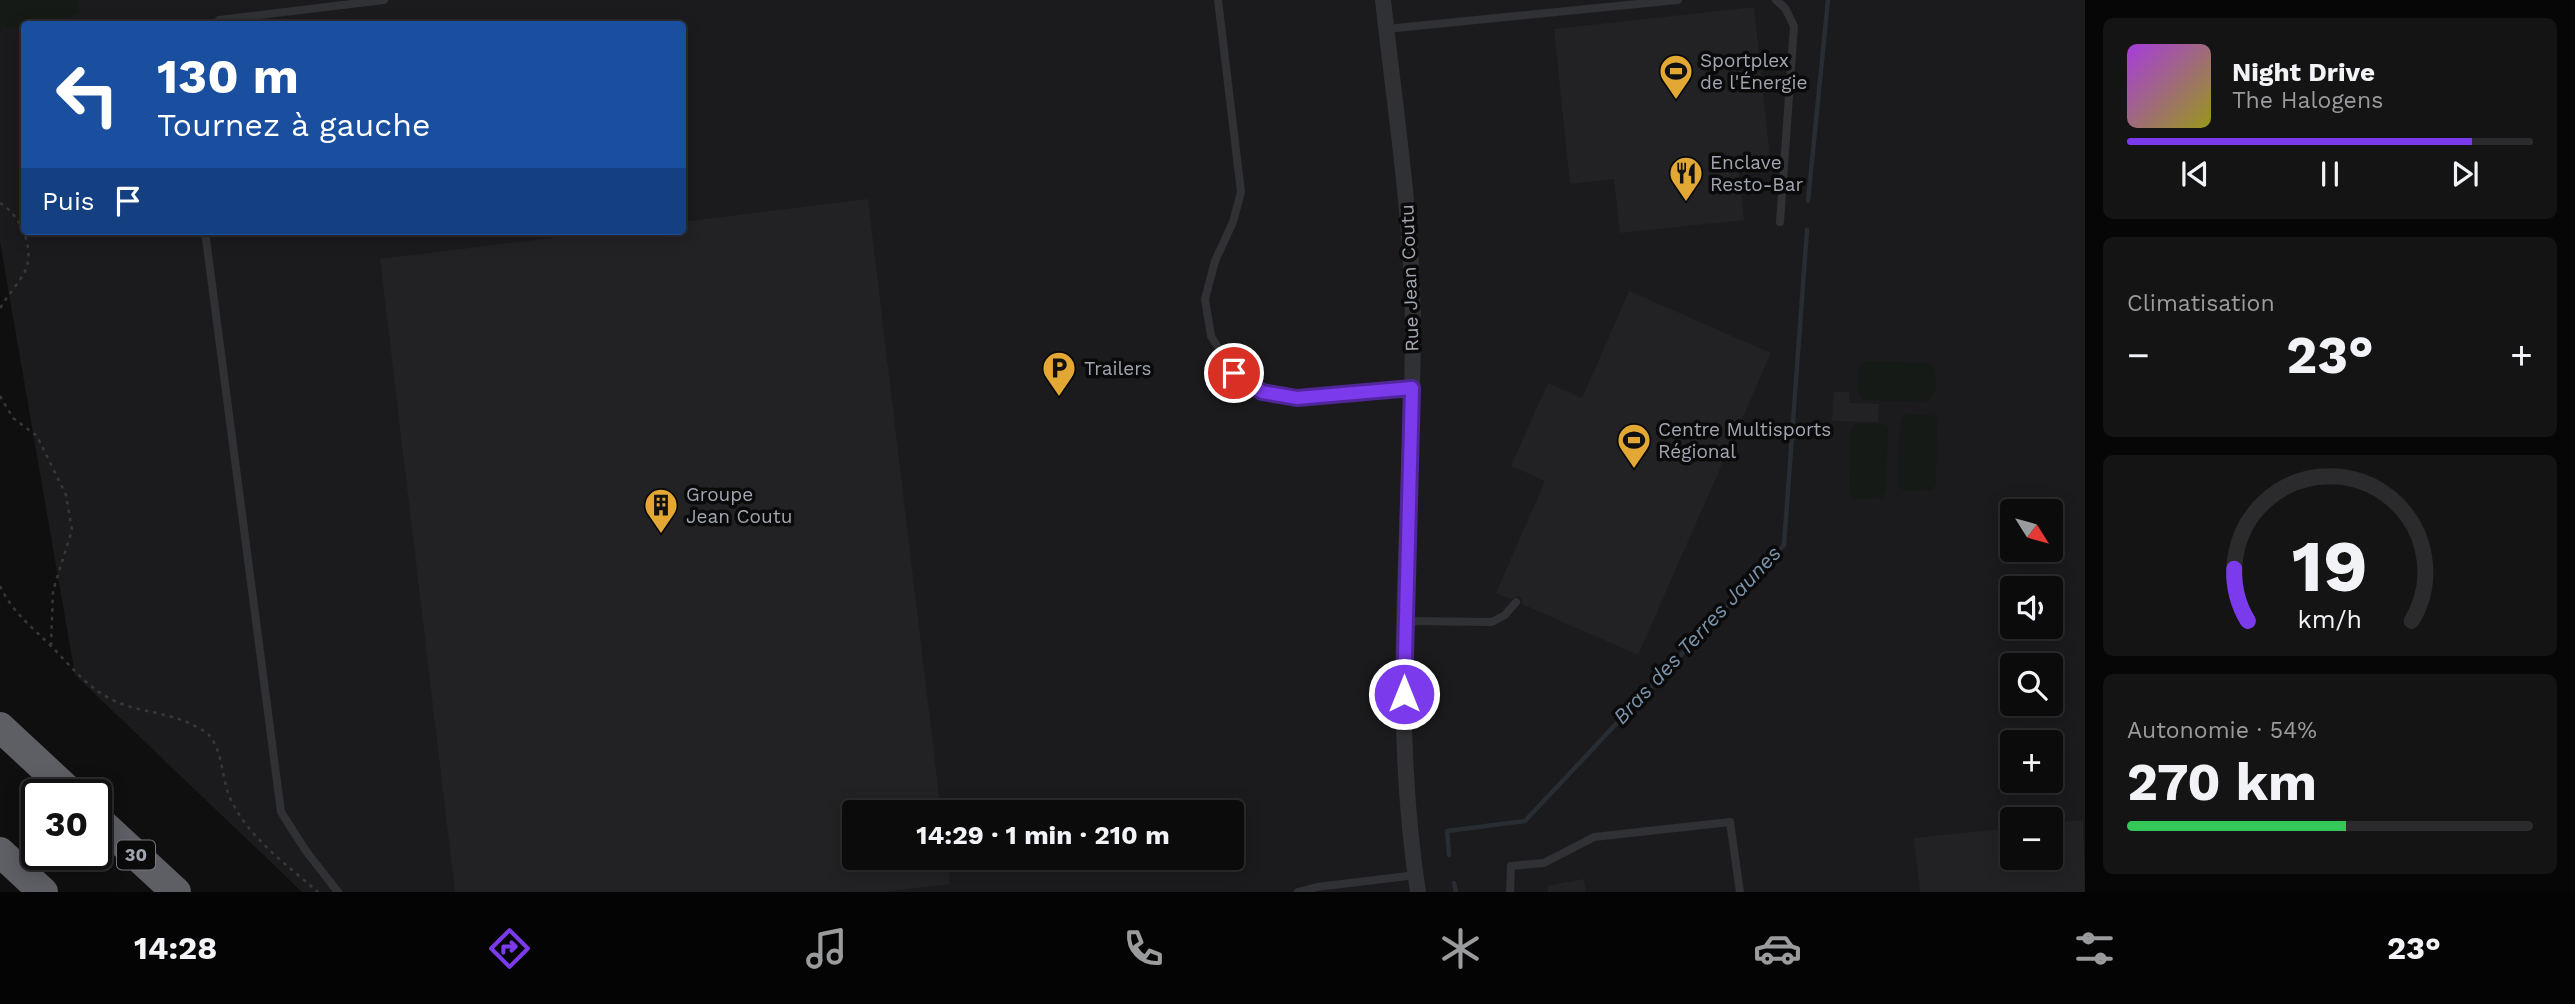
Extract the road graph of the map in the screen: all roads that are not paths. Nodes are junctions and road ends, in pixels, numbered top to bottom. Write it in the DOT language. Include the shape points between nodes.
graph roads {
  1 [pos="384,0"];
  2 [pos="1218,0"];
  3 [pos="1383,0"];
  4 [pos="1678,0"];
  5 [pos="1776,0"];
  6 [pos="218,21"];
  7 [pos="1386,29"];
  8 [pos="1780,222"];
  9 [pos="206,235"];
  10 [pos="1412,388"];
  11 [pos="1516,602"];
  12 [pos="1405,621"];
  13 [pos="0,727"];
  14 [pos="56,779"];
  15 [pos="112,833"];
  16 [pos="0,852"];
  17 [pos="1416,875"];
  18 [pos="43,892"];
  19 [pos="176,892"];
  20 [pos="338,892"];
  21 [pos="1298,892"];
  22 [pos="1418,892"];
  23 [pos="1510,892"];
  24 [pos="1740,892"];
  1 -- 6 [label="lane"];
  2 -- 10 [label="lane" via="1241,192 1205,299 1211,336 1234,373 1262,392 1297,398"];
  3 -- 7 [label="street, Rue Jean Coutu"];
  4 -- 7 [label="lane"];
  5 -- 8 [label="lane" via="1794,26"];
  7 -- 10 [label="street, Rue Jean Coutu" via="1410,247"];
  9 -- 20 [label="lane" via="281,812"];
  10 -- 12 [label="street, Rue Jean Coutu"];
  11 -- 12 [label="lane" via="1492,621"];
  12 -- 17 [label="street, Rue Jean Coutu" via="1404,751"];
  13 -- 14 [label="highway"];
  15 -- 19 [label="highway, 30"];
  16 -- 18 [label="highway"];
  17 -- 21 [label="lane"];
  17 -- 22 [label="street, Rue Jean Coutu"];
  23 -- 24 [label="lane" via="1511,866 1544,863 1594,837 1730,822"];
}
